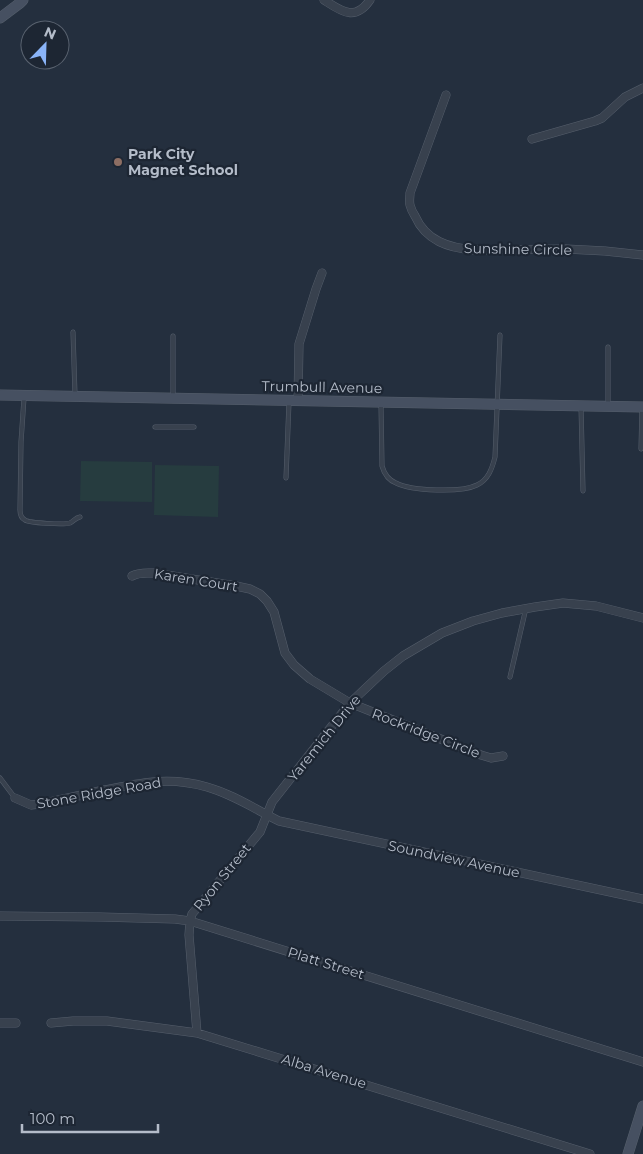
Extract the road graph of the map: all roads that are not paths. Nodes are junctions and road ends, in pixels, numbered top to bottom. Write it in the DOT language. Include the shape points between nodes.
graph roads {
  1 [pos="23,0"];
  2 [pos="324,0"];
  3 [pos="370,0"];
  4 [pos="0,18"];
  5 [pos="643,88"];
  6 [pos="446,95"];
  7 [pos="532,139"];
  8 [pos="643,255"];
  9 [pos="322,273"];
  10 [pos="73,332"];
  11 [pos="500,335"];
  12 [pos="173,336"];
  13 [pos="608,346"];
  14 [pos="0,395"];
  15 [pos="24,395"];
  16 [pos="75,397"];
  17 [pos="173,398"];
  18 [pos="294,400"];
  19 [pos="382,402"];
  20 [pos="498,404"];
  21 [pos="581,406"];
  22 [pos="608,406"];
  23 [pos="642,407"];
  24 [pos="155,427"];
  25 [pos="194,427"];
  26 [pos="641,449"];
  27 [pos="286,478"];
  28 [pos="583,491"];
  29 [pos="80,517"];
  30 [pos="132,576"];
  31 [pos="526,608"];
  32 [pos="643,618"];
  33 [pos="510,677"];
  34 [pos="350,703"];
  35 [pos="503,756"];
  36 [pos="0,778"];
  37 [pos="15,798"];
  38 [pos="267,815"];
  39 [pos="643,899"];
  40 [pos="0,916"];
  41 [pos="190,921"];
  42 [pos="0,1023"];
  43 [pos="16,1023"];
  44 [pos="52,1023"];
  45 [pos="197,1033"];
  46 [pos="643,1062"];
  47 [pos="643,1106"];
  48 [pos="590,1154"];
  49 [pos="628,1154"];
  1 -- 4 [label="street"];
  2 -- 3 [label="street" via="343,12 352,13 362,9"];
  5 -- 7 [label="street" via="625,97 602,118"];
  6 -- 8 [label="street, Sunshine Circle" via="410,193 410,205 426,233 461,249 566,249"];
  9 -- 18 [label="street" via="299,344"];
  10 -- 16 [label="lane"];
  11 -- 20 [label="lane"];
  12 -- 17 [label="lane"];
  13 -- 22 [label="lane"];
  14 -- 15 [label="street, Trumbull Avenue"];
  15 -- 16 [label="street, Trumbull Avenue"];
  15 -- 29 [label="lane" via="20,516 29,522 45,523 67,523"];
  16 -- 17 [label="street, Trumbull Avenue"];
  17 -- 18 [label="street, Trumbull Avenue"];
  18 -- 19 [label="street, Trumbull Avenue"];
  18 -- 27 [label="lane"];
  19 -- 20 [label="street, Trumbull Avenue"];
  19 -- 20 [label="lane" via="381,459 384,472 394,483 403,486 440,490 470,488 485,480 495,457"];
  20 -- 21 [label="street, Trumbull Avenue"];
  21 -- 22 [label="street, Trumbull Avenue"];
  21 -- 28 [label="lane"];
  22 -- 23 [label="street, Trumbull Avenue"];
  23 -- 26 [label="lane"];
  24 -- 25 [label="lane"];
  30 -- 34 [label="street, Karen Court" via="154,573 244,587 260,594 274,612 286,653 294,665 310,679"];
  31 -- 32 [label="street, Yaremich Drive" via="563,603 596,606"];
  31 -- 33 [label="lane"];
  31 -- 34 [label="street, Yaremich Drive" via="472,621 442,634 403,656"];
  34 -- 35 [label="street, Rockridge Circle" via="481,755 491,758"];
  34 -- 38 [label="street, Yaremich Drive" via="272,802"];
  36 -- 37 [label="lane"];
  37 -- 38 [label="street, Stone Ridge Road" via="41,804 133,784 172,781 207,787"];
  38 -- 39 [label="street, Soundview Avenue" via="279,821"];
  38 -- 41 [label="street, Ryon Street" via="260,832 192,914"];
  40 -- 41 [label="street, Platt Street"];
  41 -- 45 [label="street, Ryon Street"];
  41 -- 46 [label="street, Platt Street"];
  42 -- 43 [label="street"];
  44 -- 45 [label="street, Alba Avenue" via="107,1021"];
  45 -- 48 [label="street, Alba Avenue"];
  47 -- 49 [label="street"];
}
